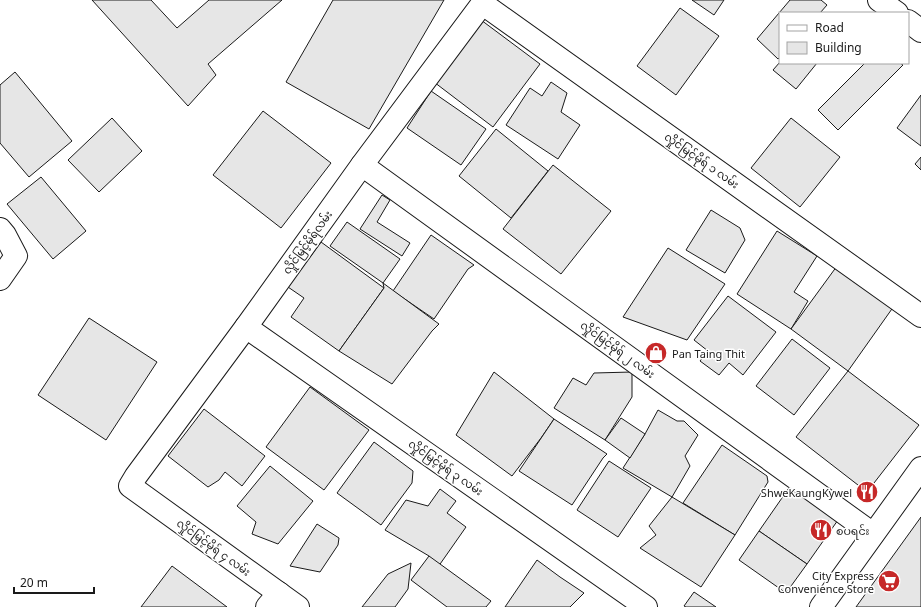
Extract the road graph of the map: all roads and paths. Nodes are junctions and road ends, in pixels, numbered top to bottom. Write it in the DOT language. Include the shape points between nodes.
graph roads {
  1 [pos="879,0"];
  2 [pos="484,2"];
  3 [pos="896,12"];
  4 [pos="909,23"];
  5 [pos="921,31"];
  6 [pos="362,164"];
  7 [pos="0,229"];
  8 [pos="0,279"];
  9 [pos="921,316"];
  10 [pos="246,327"];
  11 [pos="921,468"];
  12 [pos="130,486"];
  13 [pos="873,534"];
  14 [pos="273,600"];
  15 [pos="298,607"];
  16 [pos="646,607"];
  17 [pos="821,607"];
  1 -- 3 [label="street"];
  2 -- 6 [label="street, လှိုင်မြင့်မိုရ်လမ်း"];
  2 -- 9 [label="street, လှိုင်မြင့်မိုရ် ၁ လမ်း"];
  4 -- 5 [label="street"];
  6 -- 10 [label="street, လှိုင်မြင့်မိုရ်လမ်း"];
  6 -- 13 [label="street, လှိုင်မြင့်မိုရ် ၂ လမ်း"];
  7 -- 8 [label="street" via="16,256"];
  10 -- 12 [label="street, လှိုင်မြင့်မိုရ်လမ်း"];
  10 -- 16 [label="street, လှိုင်မြင့်မိုရ် ၃ လမ်း"];
  11 -- 13 [label="street"];
  12 -- 14 [label="street, လှိုင်မြင့်မိုရ် ၄ လမ်း"];
  13 -- 17 [label="street"];
  14 -- 15 [label="street, လှိုင်မြင့်မိုရ် ၄ လမ်း"];
}
